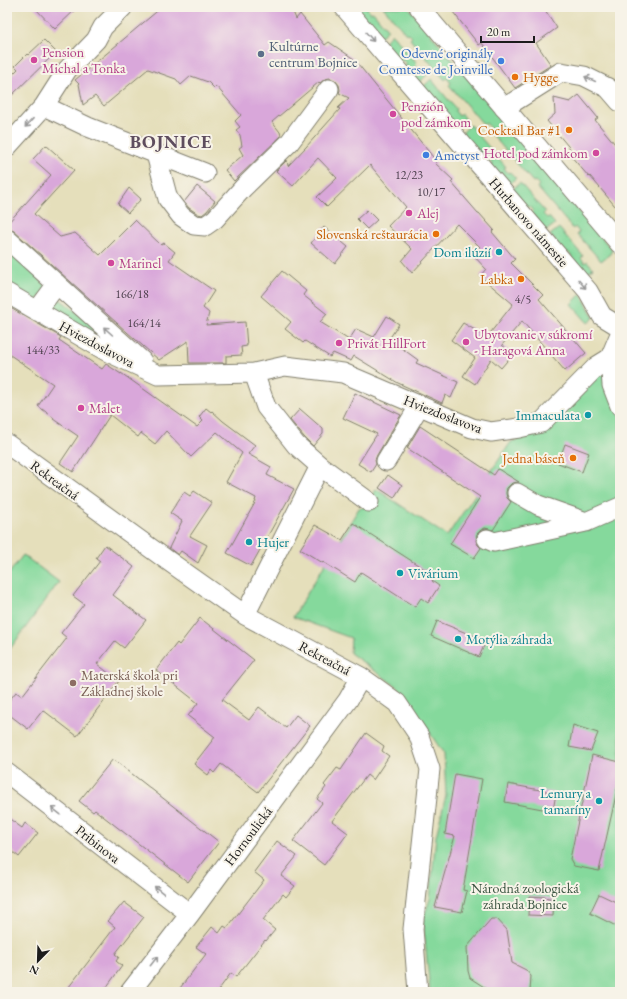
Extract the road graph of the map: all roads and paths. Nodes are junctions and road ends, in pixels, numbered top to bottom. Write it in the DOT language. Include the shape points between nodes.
graph roads {
  1 [pos="123,7"];
  2 [pos="344,7"];
  3 [pos="419,7"];
  4 [pos="329,89"];
  5 [pos="620,102"];
  6 [pos="44,106"];
  7 [pos="504,108"];
  8 [pos="7,147"];
  9 [pos="156,154"];
  10 [pos="205,173"];
  11 [pos="7,239"];
  12 [pos="620,244"];
  13 [pos="56,284"];
  14 [pos="7,293"];
  15 [pos="37,311"];
  16 [pos="620,327"];
  17 [pos="620,334"];
  18 [pos="610,358"];
  19 [pos="254,373"];
  20 [pos="158,375"];
  21 [pos="420,405"];
  22 [pos="620,406"];
  23 [pos="7,444"];
  24 [pos="386,461"];
  25 [pos="320,466"];
  26 [pos="517,493"];
  27 [pos="369,502"];
  28 [pos="620,506"];
  29 [pos="586,522"];
  30 [pos="487,539"];
  31 [pos="245,615"];
  32 [pos="361,677"];
  33 [pos="7,773"];
  34 [pos="190,914"];
  35 [pos="130,992"];
  36 [pos="418,992"];
  1 -- 6 [label="street" via="103,26 96,40 67,70"];
  2 -- 16 [label="street, Hurbanovo námestie, one-way" via="588,291 602,316"];
  3 -- 7 [label="street"];
  4 -- 9 [label="street" via="289,143 215,219 205,226 194,225 181,216 168,199"];
  5 -- 7 [label="street, one-way" via="608,88 584,76 561,72"];
  6 -- 8 [label="street, one-way"];
  6 -- 9 [label="street"];
  7 -- 12 [label="street"];
  9 -- 10 [label="street"];
  11 -- 13 [label="street, Hviezdoslavova"];
  13 -- 15 [label="street"];
  20 -- 13 [label="street, Hviezdoslavova, one-way"];
  14 -- 15 [label="street, Hviezdoslavova"];
  15 -- 20 [label="street, Hviezdoslavova" via="106,351"];
  17 -- 18 [label="street"];
  18 -- 21 [label="street, Hviezdoslavova" via="597,366 546,418 526,426 491,432 472,428"];
  18 -- 22 [label="street" via="612,385"];
  19 -- 20 [label="street, Hviezdoslavova"];
  19 -- 21 [label="street, Hviezdoslavova" via="285,366 343,373"];
  19 -- 25 [label="street" via="266,406 296,445"];
  21 -- 24 [label="street"];
  23 -- 31 [label="street, Rekreačná"];
  25 -- 27 [label="street"];
  25 -- 31 [label="street"];
  26 -- 29 [label="street" via="538,505"];
  28 -- 29 [label="street"];
  29 -- 30 [label="street" via="494,542"];
  31 -- 32 [label="street, Rekreačná"];
  32 -- 34 [label="street, Hornoulická" via="348,700"];
  32 -- 36 [label="street, Rekreačná" via="397,703 419,736 430,769 413,929"];
  34 -- 33 [label="street, Pribinova, one-way"];
  35 -- 34 [label="street, Hornoulická, one-way"];
}
